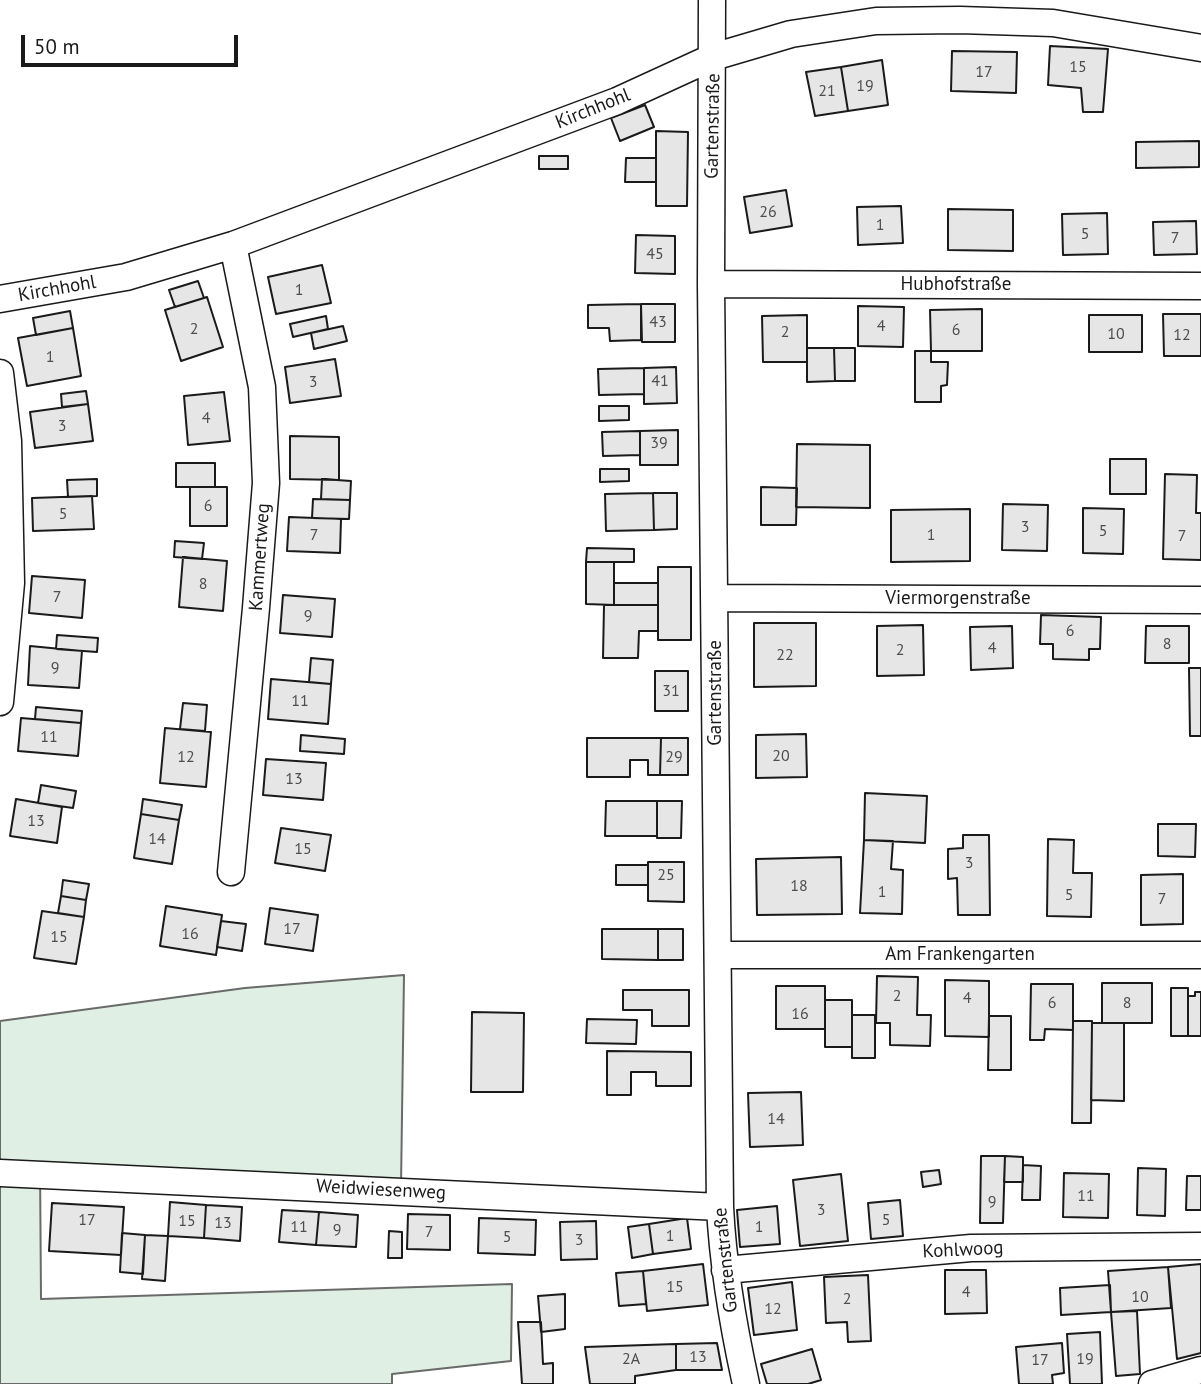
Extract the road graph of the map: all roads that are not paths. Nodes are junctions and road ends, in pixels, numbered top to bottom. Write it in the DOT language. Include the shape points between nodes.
graph roads {
  1 [pos="712,0"];
  2 [pos="1201,48"];
  3 [pos="713,57"];
  4 [pos="233,245"];
  5 [pos="711,284"];
  6 [pos="1201,286"];
  7 [pos="0,299"];
  8 [pos="0,373"];
  9 [pos="715,598"];
  10 [pos="1201,600"];
  11 [pos="0,702"];
  12 [pos="231,872"];
  13 [pos="718,955"];
  14 [pos="1201,956"];
  15 [pos="0,1173"];
  16 [pos="720,1207"];
  17 [pos="1201,1246"];
  18 [pos="725,1270"];
  19 [pos="1201,1370"];
  20 [pos="746,1384"];
  21 [pos="1152,1384"];
  1 -- 3 [label="street, Gartenstraße"];
  2 -- 3 [label="street, Kirchhohl" via="1053,23 924,20 876,21 791,34"];
  3 -- 4 [label="street, Kirchhohl" via="617,101"];
  3 -- 5 [label="street, Gartenstraße"];
  4 -- 7 [label="street, Kirchhohl" via="126,276"];
  4 -- 12 [label="street, Kammertweg" via="262,387 266,483"];
  5 -- 6 [label="street, Hubhofstraße"];
  5 -- 9 [label="street, Gartenstraße"];
  8 -- 11 [label="street" via="8,441 11,583"];
  9 -- 10 [label="street, Viermorgenstraße"];
  9 -- 13 [label="street, Gartenstraße"];
  13 -- 14 [label="street, Am Frankengarten"];
  13 -- 16 [label="street, Gartenstraße"];
  15 -- 16 [label="street, Weidwiesenweg"];
  16 -- 18 [label="street, Gartenstraße"];
  17 -- 18 [label="street, Kohlwoog" via="971,1248"];
  18 -- 20 [label="street, Gartenstraße"];
  19 -- 21 [label="street"];
}
